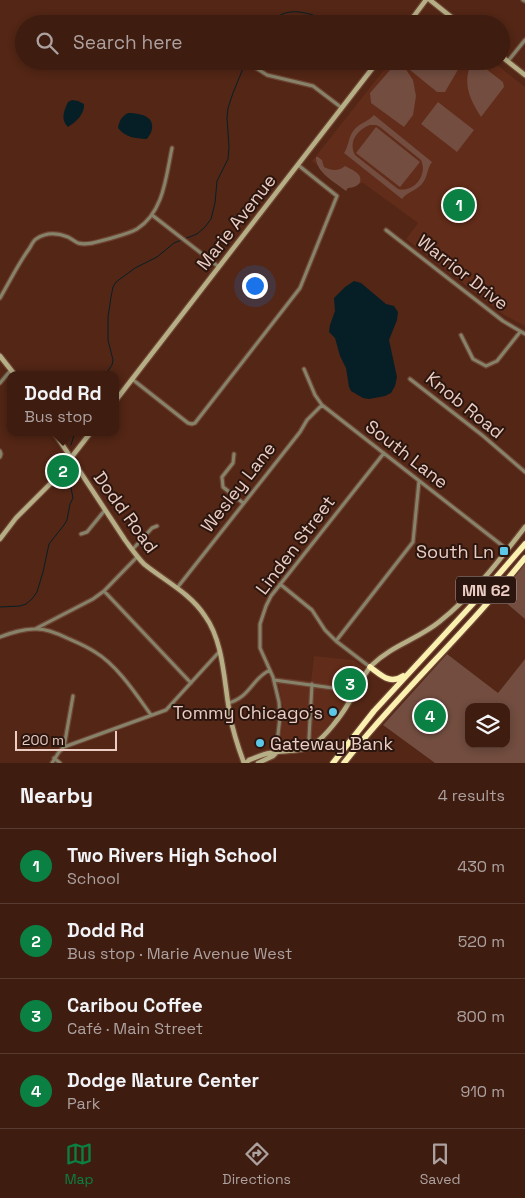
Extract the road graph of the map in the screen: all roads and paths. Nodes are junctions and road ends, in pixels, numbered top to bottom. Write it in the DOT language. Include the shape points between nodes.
graph roads {
  1 [pos="429,0"];
  2 [pos="416,15"];
  3 [pos="448,15"];
  4 [pos="525,40"];
  5 [pos="510,59"];
  6 [pos="510,63"];
  7 [pos="259,70"];
  8 [pos="371,70"];
  9 [pos="525,75"];
  10 [pos="342,108"];
  11 [pos="172,148"];
  12 [pos="298,165"];
  13 [pos="152,215"];
  14 [pos="386,230"];
  15 [pos="219,267"];
  16 [pos="0,298"];
  17 [pos="520,332"];
  18 [pos="525,334"];
  19 [pos="462,335"];
  20 [pos="0,356"];
  21 [pos="11,369"];
  22 [pos="304,369"];
  23 [pos="132,379"];
  24 [pos="410,379"];
  25 [pos="119,396"];
  26 [pos="322,405"];
  27 [pos="57,436"];
  28 [pos="88,436"];
  29 [pos="0,451"];
  30 [pos="384,453"];
  31 [pos="234,454"];
  32 [pos="0,457"];
  33 [pos="71,458"];
  34 [pos="525,472"];
  35 [pos="419,480"];
  36 [pos="243,503"];
  37 [pos="105,510"];
  38 [pos="157,526"];
  39 [pos="525,527"];
  40 [pos="81,534"];
  41 [pos="0,539"];
  42 [pos="525,544"];
  43 [pos="132,550"];
  44 [pos="508,550"];
  45 [pos="137,557"];
  46 [pos="513,558"];
  47 [pos="525,558"];
  48 [pos="280,584"];
  49 [pos="177,588"];
  50 [pos="104,591"];
  51 [pos="486,604"];
  52 [pos="36,628"];
  53 [pos="0,637"];
  54 [pos="336,641"];
  55 [pos="219,652"];
  56 [pos="370,667"];
  57 [pos="415,667"];
  58 [pos="270,670"];
  59 [pos="274,680"];
  60 [pos="191,683"];
  61 [pos="312,684"];
  62 [pos="355,691"];
  63 [pos="73,696"];
  64 [pos="228,703"];
  65 [pos="151,716"];
  66 [pos="311,746"];
  67 [pos="64,747"];
  68 [pos="276,753"];
  69 [pos="54,758"];
  70 [pos="52,763"];
  71 [pos="60,763"];
  72 [pos="245,763"];
  73 [pos="258,763"];
  74 [pos="333,763"];
  75 [pos="344,763"];
  1 -- 2 [label="street"];
  1 -- 3 [label="street"];
  4 -- 5 [label="street"];
  6 -- 9 [label="street"];
  7 -- 10 [label="street" via="267,75 313,86"];
  8 -- 10 [label="street, Marie Avenue"];
  10 -- 12 [label="street, Marie Avenue"];
  11 -- 13 [label="street" via="165,184"];
  12 -- 15 [label="street, Marie Avenue"];
  12 -- 23 [label="street" via="337,196 300,288 195,423 188,422"];
  13 -- 15 [label="street"];
  13 -- 16 [label="street" via="125,234 90,244 79,244 56,233 45,235 36,240 26,253"];
  14 -- 17 [label="street, Warrior Drive"];
  15 -- 23 [label="street, Marie Avenue"];
  17 -- 18 [label="street, Warrior Drive"];
  17 -- 19 [label="street" via="497,361 486,366 473,359"];
  20 -- 21 [label="street"];
  22 -- 26 [label="street, South Lane"];
  23 -- 25 [label="street, Marie Avenue"];
  24 -- 34 [label="street, Knob Road"];
  26 -- 30 [label="street, South Lane"];
  26 -- 36 [label="street, Wesley Lane"];
  27 -- 33 [label="street, Dodd Road"];
  28 -- 33 [label="street"];
  29 -- 32 [label="street"];
  30 -- 35 [label="street, South Lane"];
  30 -- 48 [label="street, Linden Street"];
  31 -- 36 [label="street" via="233,463 222,477 223,487"];
  33 -- 37 [label="street, Dodd Road"];
  33 -- 41 [label="street"];
  35 -- 44 [label="street, South Lane"];
  35 -- 54 [label="street" via="413,542"];
  36 -- 49 [label="street, Wesley Lane"];
  37 -- 40 [label="street" via="87,532"];
  37 -- 43 [label="street, Dodd Road"];
  38 -- 43 [label="street"];
  39 -- 44 [label="street"];
  42 -- 46 [label="highway, MN 62"];
  43 -- 45 [label="street, Dodd Road"];
  44 -- 56 [label="street" via="456,608"];
  45 -- 49 [label="street, Dodd Road"];
  45 -- 50 [label="street"];
  46 -- 51 [label="highway" via="485,596"];
  46 -- 57 [label="highway, MN 62"];
  47 -- 51 [label="highway, MN 62"];
  48 -- 54 [label="street" via="312,610"];
  48 -- 58 [label="street, Linden Street" via="270,596 260,624 260,648"];
  49 -- 55 [label="street, Dodd Road" via="206,616"];
  50 -- 52 [label="street" via="93,600"];
  50 -- 60 [label="street"];
  51 -- 75 [label="highway, MN 62"];
  52 -- 53 [label="street"];
  52 -- 65 [label="street" via="53,632 96,652 129,685"];
  54 -- 56 [label="street"];
  55 -- 60 [label="street"];
  55 -- 64 [label="street, Dodd Road"];
  56 -- 57 [label="highway" via="384,678 395,680"];
  56 -- 62 [label="street"];
  57 -- 74 [label="highway, MN 62"];
  58 -- 59 [label="street, Linden Street"];
  58 -- 64 [label="street" via="260,675 242,697"];
  59 -- 61 [label="street"];
  59 -- 68 [label="street, Linden Street" via="280,717"];
  60 -- 65 [label="street" via="166,710"];
  61 -- 62 [label="street"];
  61 -- 66 [label="street"];
  62 -- 66 [label="street" via="326,733"];
  63 -- 67 [label="street"];
  64 -- 72 [label="street, Dodd Road" via="235,740"];
  65 -- 67 [label="street"];
  66 -- 68 [label="street"];
  67 -- 69 [label="street"];
  68 -- 72 [label="street"];
  68 -- 73 [label="street"];
  69 -- 70 [label="street"];
  69 -- 71 [label="street"];
}
